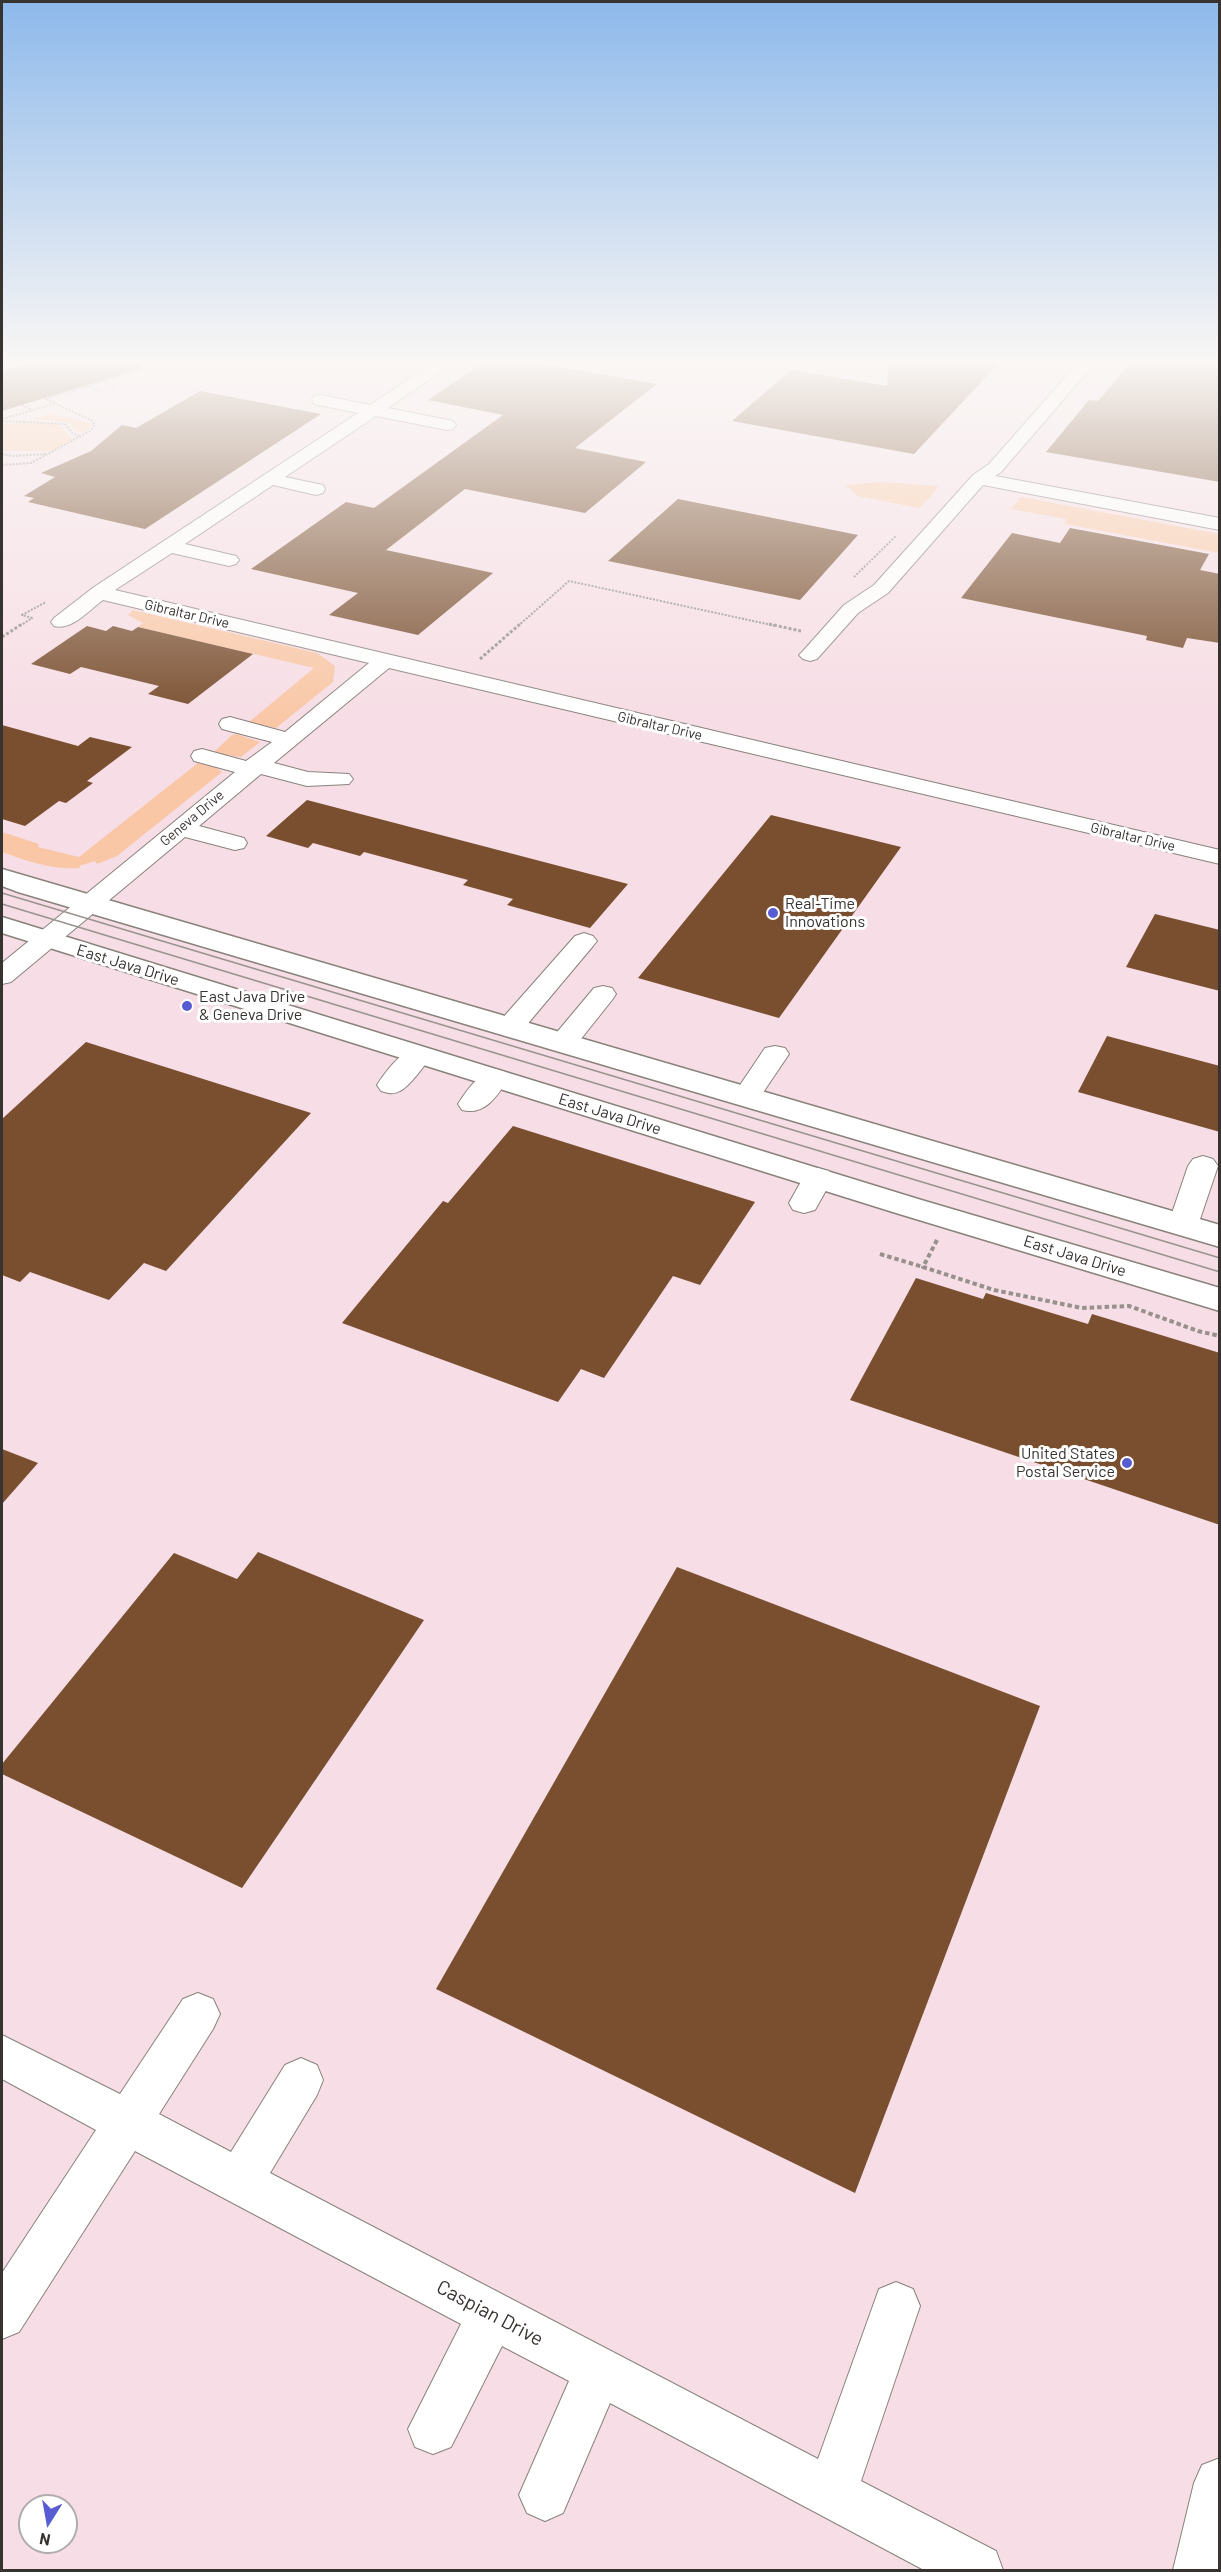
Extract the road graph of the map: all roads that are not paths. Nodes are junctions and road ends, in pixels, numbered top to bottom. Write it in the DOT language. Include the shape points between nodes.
graph roads {
  1 [pos="263,483"];
  2 [pos="288,483"];
  3 [pos="975,483"];
  4 [pos="1001,483"];
  5 [pos="1018,486"];
  6 [pos="316,489"];
  7 [pos="1003,502"];
  8 [pos="1220,524"];
  9 [pos="169,546"];
  10 [pos="229,560"];
  11 [pos="100,591"];
  12 [pos="61,622"];
  13 [pos="810,656"];
  14 [pos="384,661"];
  15 [pos="230,724"];
  16 [pos="286,739"];
  17 [pos="202,756"];
  18 [pos="253,767"];
  19 [pos="341,779"];
  20 [pos="180,828"];
  21 [pos="235,843"];
  22 [pos="1220,857"];
  23 [pos="2,877"];
  24 [pos="88,904"];
  25 [pos="2,925"];
  26 [pos="45,940"];
  27 [pos="584,941"];
  28 [pos="2,976"];
  29 [pos="603,994"];
  30 [pos="510,1027"];
  31 [pos="562,1043"];
  32 [pos="775,1054"];
  33 [pos="418,1055"];
  34 [pos="495,1078"];
  35 [pos="391,1085"];
  36 [pos="746,1096"];
  37 [pos="472,1104"];
  38 [pos="1203,1166"];
  39 [pos="1183,1226"];
  40 [pos="1220,1236"];
  41 [pos="1220,1300"];
  42 [pos="198,2014"];
  43 [pos="2,2056"];
  44 [pos="302,2080"];
  45 [pos="126,2122"];
  46 [pos="239,2181"];
  47 [pos="896,2306"];
  48 [pos="3,2309"];
  49 [pos="492,2314"];
  50 [pos="599,2371"];
  51 [pos="433,2429"];
  52 [pos="1220,2483"];
  53 [pos="832,2493"];
  54 [pos="545,2495"];
  55 [pos="977,2571"];
  56 [pos="1199,2571"];
  1 -- 9 [label="street"];
  2 -- 6 [label="street"];
  3 -- 13 [label="street" via="881,589 851,609"];
  4 -- 5 [label="street"];
  5 -- 7 [label="street"];
  5 -- 8 [label="street" via="1051,488"];
  9 -- 10 [label="street"];
  9 -- 11 [label="street"];
  11 -- 12 [label="street"];
  11 -- 14 [label="street, Gibraltar Drive"];
  14 -- 16 [label="street, Geneva Drive"];
  14 -- 22 [label="street, Gibraltar Drive"];
  15 -- 16 [label="street"];
  16 -- 18 [label="street, Geneva Drive"];
  17 -- 18 [label="street"];
  18 -- 19 [label="street" via="308,778"];
  18 -- 20 [label="street, Geneva Drive"];
  20 -- 21 [label="street"];
  20 -- 24 [label="street, Geneva Drive"];
  23 -- 24 [label="main road"];
  24 -- 26 [label="street, Geneva Drive"];
  24 -- 30 [label="main road"];
  25 -- 26 [label="main road, East Java Drive"];
  26 -- 28 [label="street, Geneva Drive"];
  26 -- 33 [label="main road, East Java Drive"];
  27 -- 30 [label="street"];
  29 -- 31 [label="street"];
  30 -- 31 [label="main road"];
  31 -- 36 [label="main road"];
  32 -- 36 [label="street"];
  33 -- 34 [label="main road, East Java Drive"];
  33 -- 35 [label="street"];
  34 -- 37 [label="street"];
  34 -- 41 [label="main road, East Java Drive" via="811,1191"];
  36 -- 39 [label="main road"];
  38 -- 39 [label="street"];
  39 -- 40 [label="main road"];
  42 -- 45 [label="street"];
  43 -- 45 [label="street, Caspian Drive"];
  44 -- 46 [label="street"];
  45 -- 46 [label="street, Caspian Drive"];
  45 -- 48 [label="street"];
  46 -- 49 [label="street, Caspian Drive"];
  47 -- 53 [label="street"];
  49 -- 50 [label="street, Caspian Drive"];
  49 -- 51 [label="street"];
  50 -- 53 [label="street, Caspian Drive"];
  50 -- 54 [label="street"];
  52 -- 56 [label="street"];
  53 -- 55 [label="street, Caspian Drive"];
}
